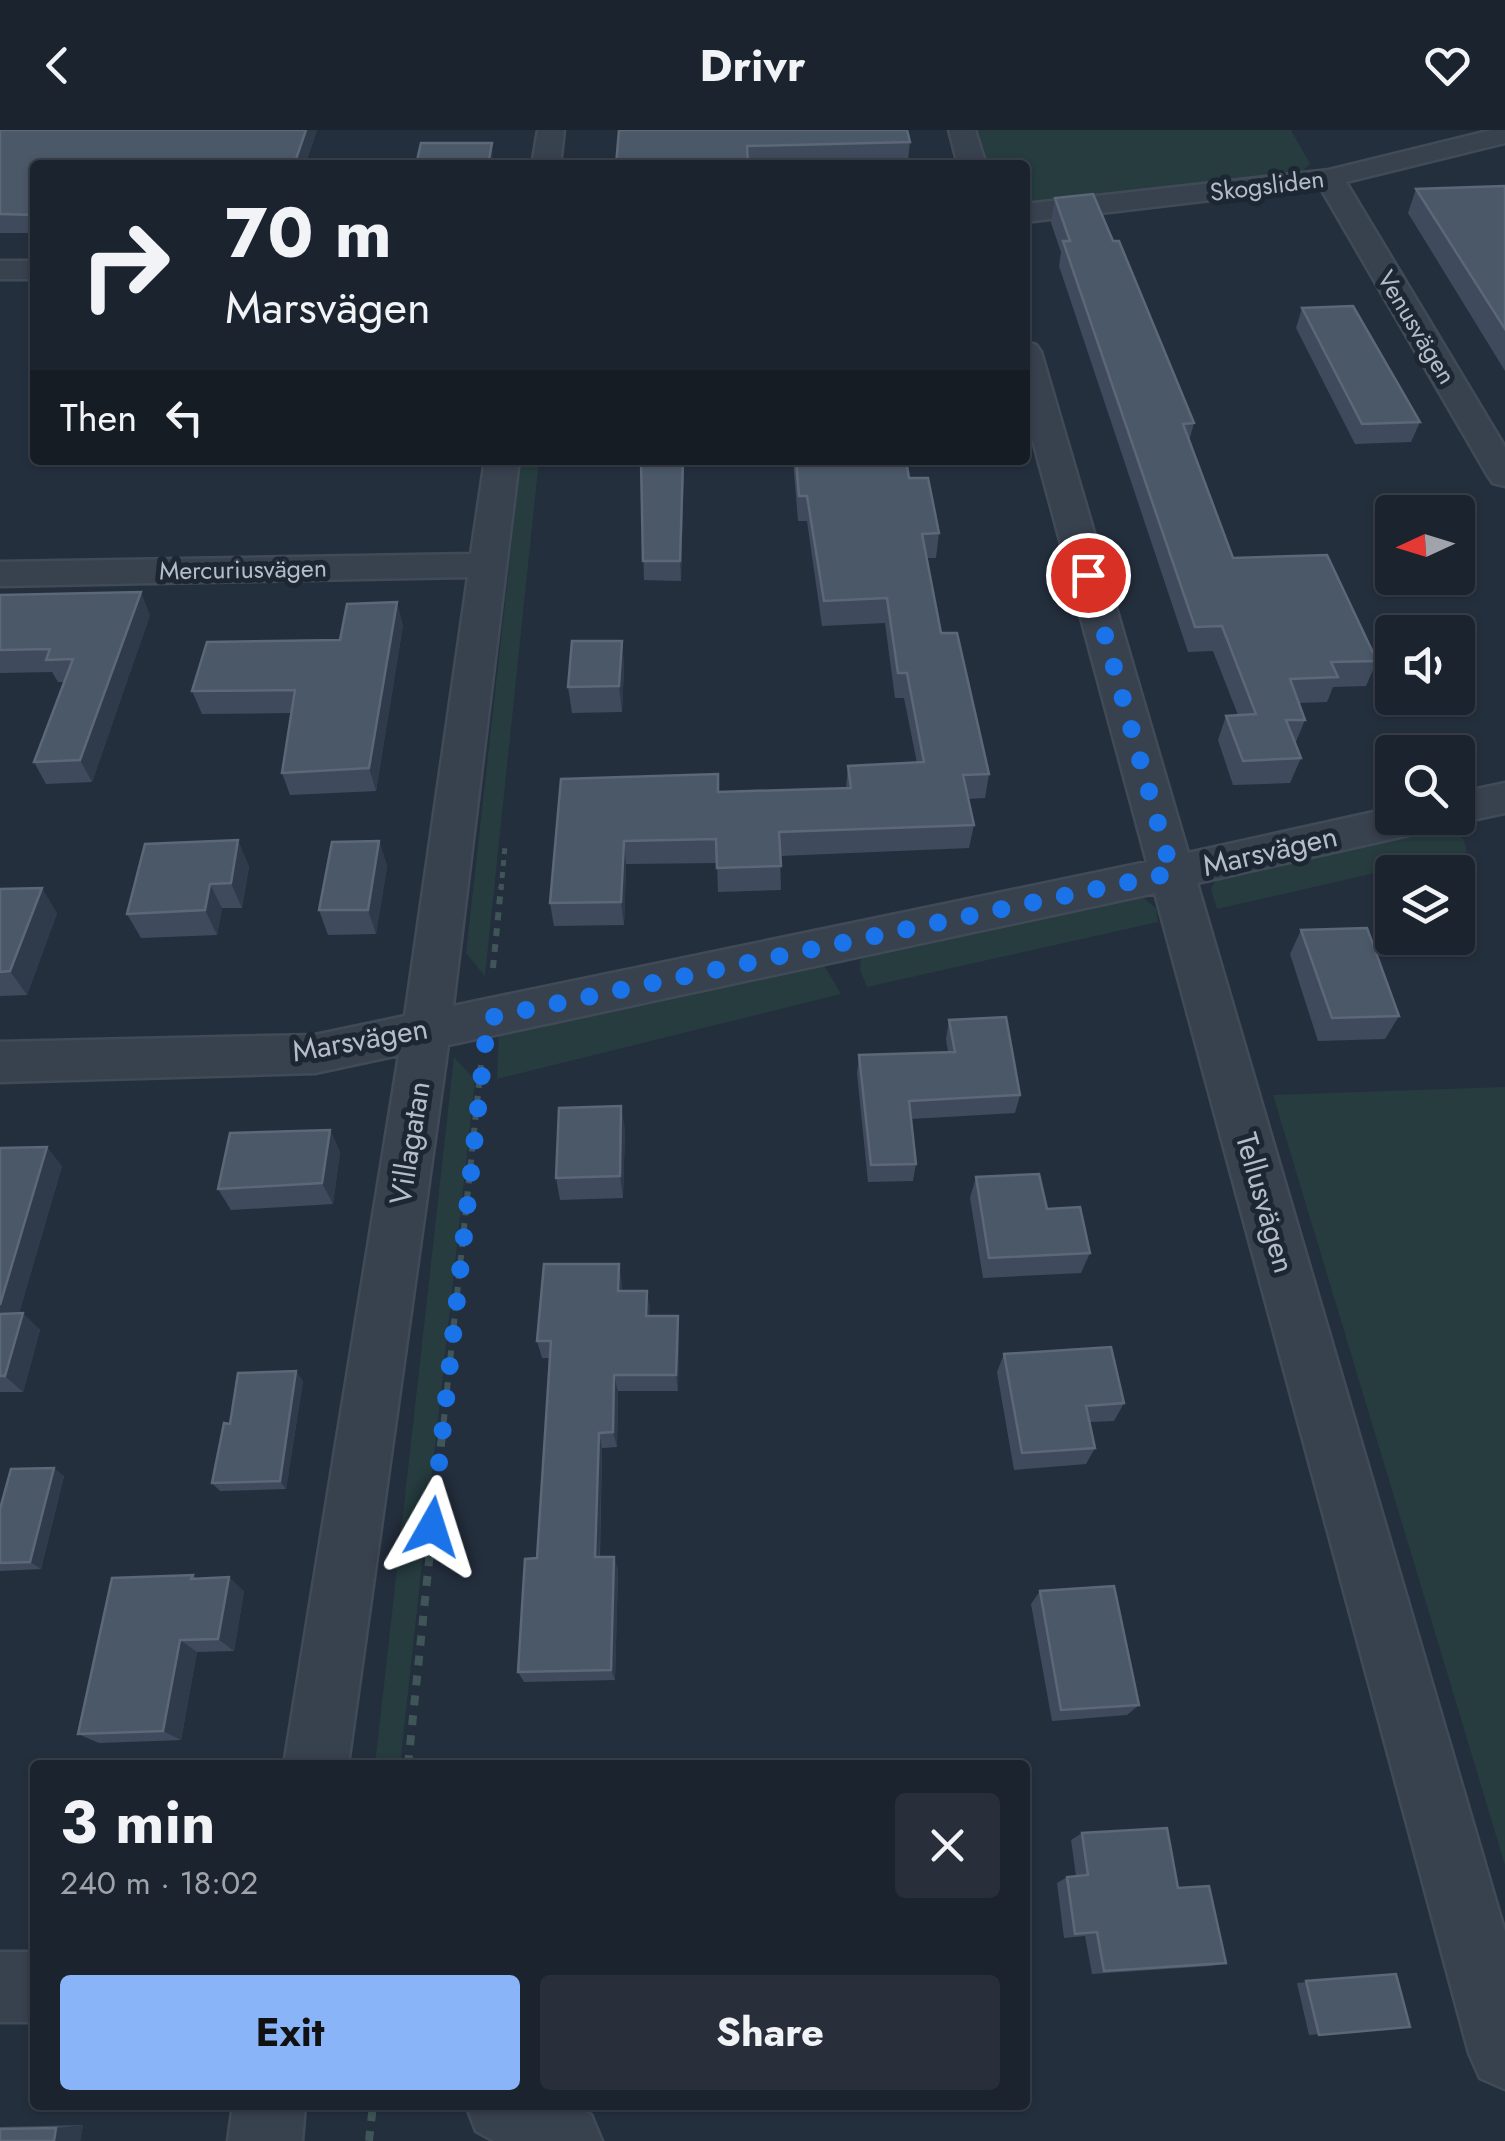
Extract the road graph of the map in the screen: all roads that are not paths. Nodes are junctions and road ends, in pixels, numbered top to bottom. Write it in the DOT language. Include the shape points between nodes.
graph roads {
  1 [pos="550,130"];
  2 [pos="962,130"];
  3 [pos="1505,135"];
  4 [pos="547,160"];
  5 [pos="971,160"];
  6 [pos="1329,178"];
  7 [pos="1030,212"];
  8 [pos="0,270"];
  9 [pos="30,270"];
  10 [pos="1030,370"];
  11 [pos="501,465"];
  12 [pos="1505,476"];
  13 [pos="486,565"];
  14 [pos="0,574"];
  15 [pos="1505,798"];
  16 [pos="1475,804"];
  17 [pos="1375,828"];
  18 [pos="1172,873"];
  19 [pos="427,1028"];
  20 [pos="0,1062"];
  21 [pos="317,1760"];
  22 [pos="30,1986"];
  23 [pos="0,1987"];
  24 [pos="1505,2054"];
  25 [pos="268,2110"];
  26 [pos="511,2110"];
  27 [pos="264,2141"];
  28 [pos="566,2141"];
  1 -- 4 [label="street"];
  2 -- 5 [label="street"];
  3 -- 6 [label="street, Skogsliden"];
  6 -- 7 [label="street, Skogsliden"];
  6 -- 12 [label="street, Venusvägen"];
  8 -- 9 [label="street"];
  10 -- 18 [label="street, Tellusvägen"];
  11 -- 13 [label="street, Villagatan"];
  13 -- 14 [label="street, Mercuriusvägen"];
  13 -- 19 [label="street, Villagatan"];
  15 -- 16 [label="street"];
  17 -- 18 [label="street, Marsvägen"];
  18 -- 19 [label="street, Marsvägen"];
  18 -- 24 [label="street, Tellusvägen"];
  19 -- 20 [label="street, Marsvägen" via="315,1054"];
  19 -- 21 [label="street, Villagatan"];
  22 -- 23 [label="street"];
  25 -- 27 [label="street"];
  26 -- 28 [label="street"];
}
